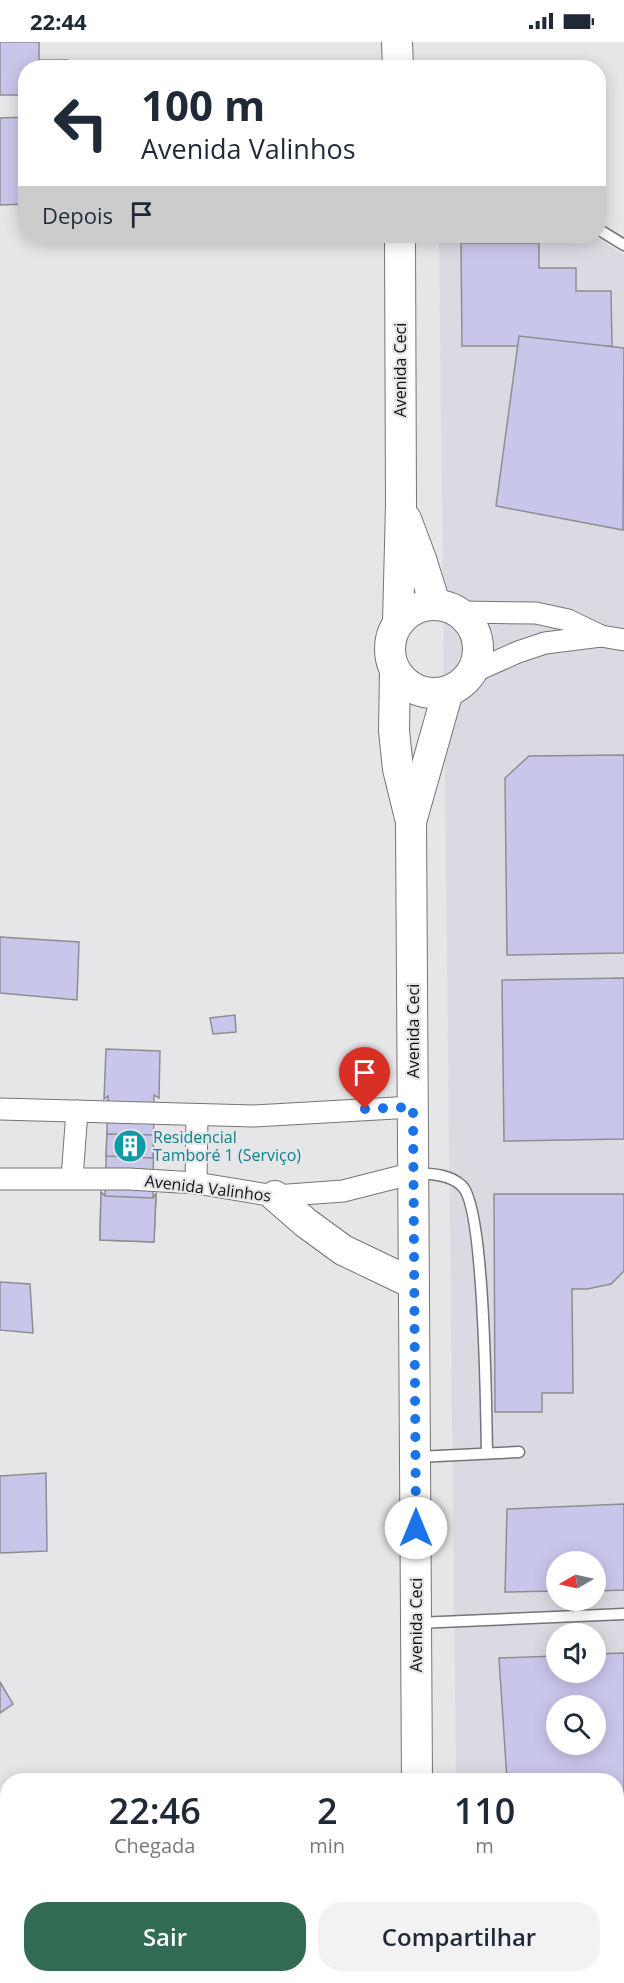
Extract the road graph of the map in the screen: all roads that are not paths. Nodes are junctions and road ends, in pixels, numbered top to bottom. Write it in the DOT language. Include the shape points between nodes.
graph roads {
  1 [pos="397,42"];
  2 [pos="398,60"];
  3 [pos="606,234"];
  4 [pos="400,243"];
  5 [pos="624,245"];
  6 [pos="401,505"];
  7 [pos="447,608"];
  8 [pos="398,622"];
  9 [pos="601,636"];
  10 [pos="624,640"];
  11 [pos="395,670"];
  12 [pos="471,673"];
  13 [pos="448,691"];
  14 [pos="411,822"];
  15 [pos="413,1107"];
  16 [pos="0,1109"];
  17 [pos="77,1111"];
  18 [pos="197,1115"];
  19 [pos="414,1173"];
  20 [pos="72,1178"];
  21 [pos="0,1179"];
  22 [pos="196,1183"];
  23 [pos="275,1196"];
  24 [pos="414,1284"];
  25 [pos="519,1452"];
  26 [pos="488,1453"];
  27 [pos="415,1458"];
  28 [pos="624,1614"];
  29 [pos="416,1623"];
  30 [pos="417,1773"];
  1 -- 2 [label="main road"];
  3 -- 5 [label="lane"];
  4 -- 6 [label="main road, Avenida Ceci"];
  6 -- 7 [label="main road, Avenida Ceci" via="421,559"];
  6 -- 8 [label="main road, Avenida Ceci"];
  7 -- 8 [label="main road" via="414,609"];
  7 -- 9 [label="street" via="536,613 568,620"];
  7 -- 12 [label="main road" via="472,625 478,640 478,658"];
  8 -- 11 [label="main road" via="390,646"];
  9 -- 10 [label="street"];
  9 -- 12 [label="street" via="545,643"];
  11 -- 13 [label="main road" via="418,690"];
  11 -- 14 [label="main road, Avenida Ceci" via="394,731 398,769"];
  12 -- 13 [label="main road"];
  13 -- 14 [label="main road, Avenida Ceci"];
  14 -- 15 [label="main road, Avenida Ceci"];
  15 -- 18 [label="street" via="255,1116"];
  15 -- 19 [label="main road, Avenida Ceci"];
  16 -- 17 [label="street"];
  17 -- 18 [label="street"];
  17 -- 20 [label="street"];
  18 -- 22 [label="street"];
  19 -- 23 [label="street, Avenida Valinhos" via="343,1191"];
  19 -- 24 [label="main road, Avenida Ceci"];
  19 -- 26 [label="lane" via="452,1179 464,1187 473,1212 481,1279"];
  20 -- 21 [label="street, Avenida Valinhos"];
  20 -- 22 [label="street, Avenida Valinhos"];
  22 -- 23 [label="street, Avenida Valinhos"];
  23 -- 24 [label="main road" via="343,1251"];
  24 -- 27 [label="main road, Avenida Ceci"];
  25 -- 26 [label="lane"];
  26 -- 27 [label="lane"];
  27 -- 29 [label="main road, Avenida Ceci"];
  28 -- 29 [label="lane"];
  29 -- 30 [label="main road, Avenida Ceci"];
}
